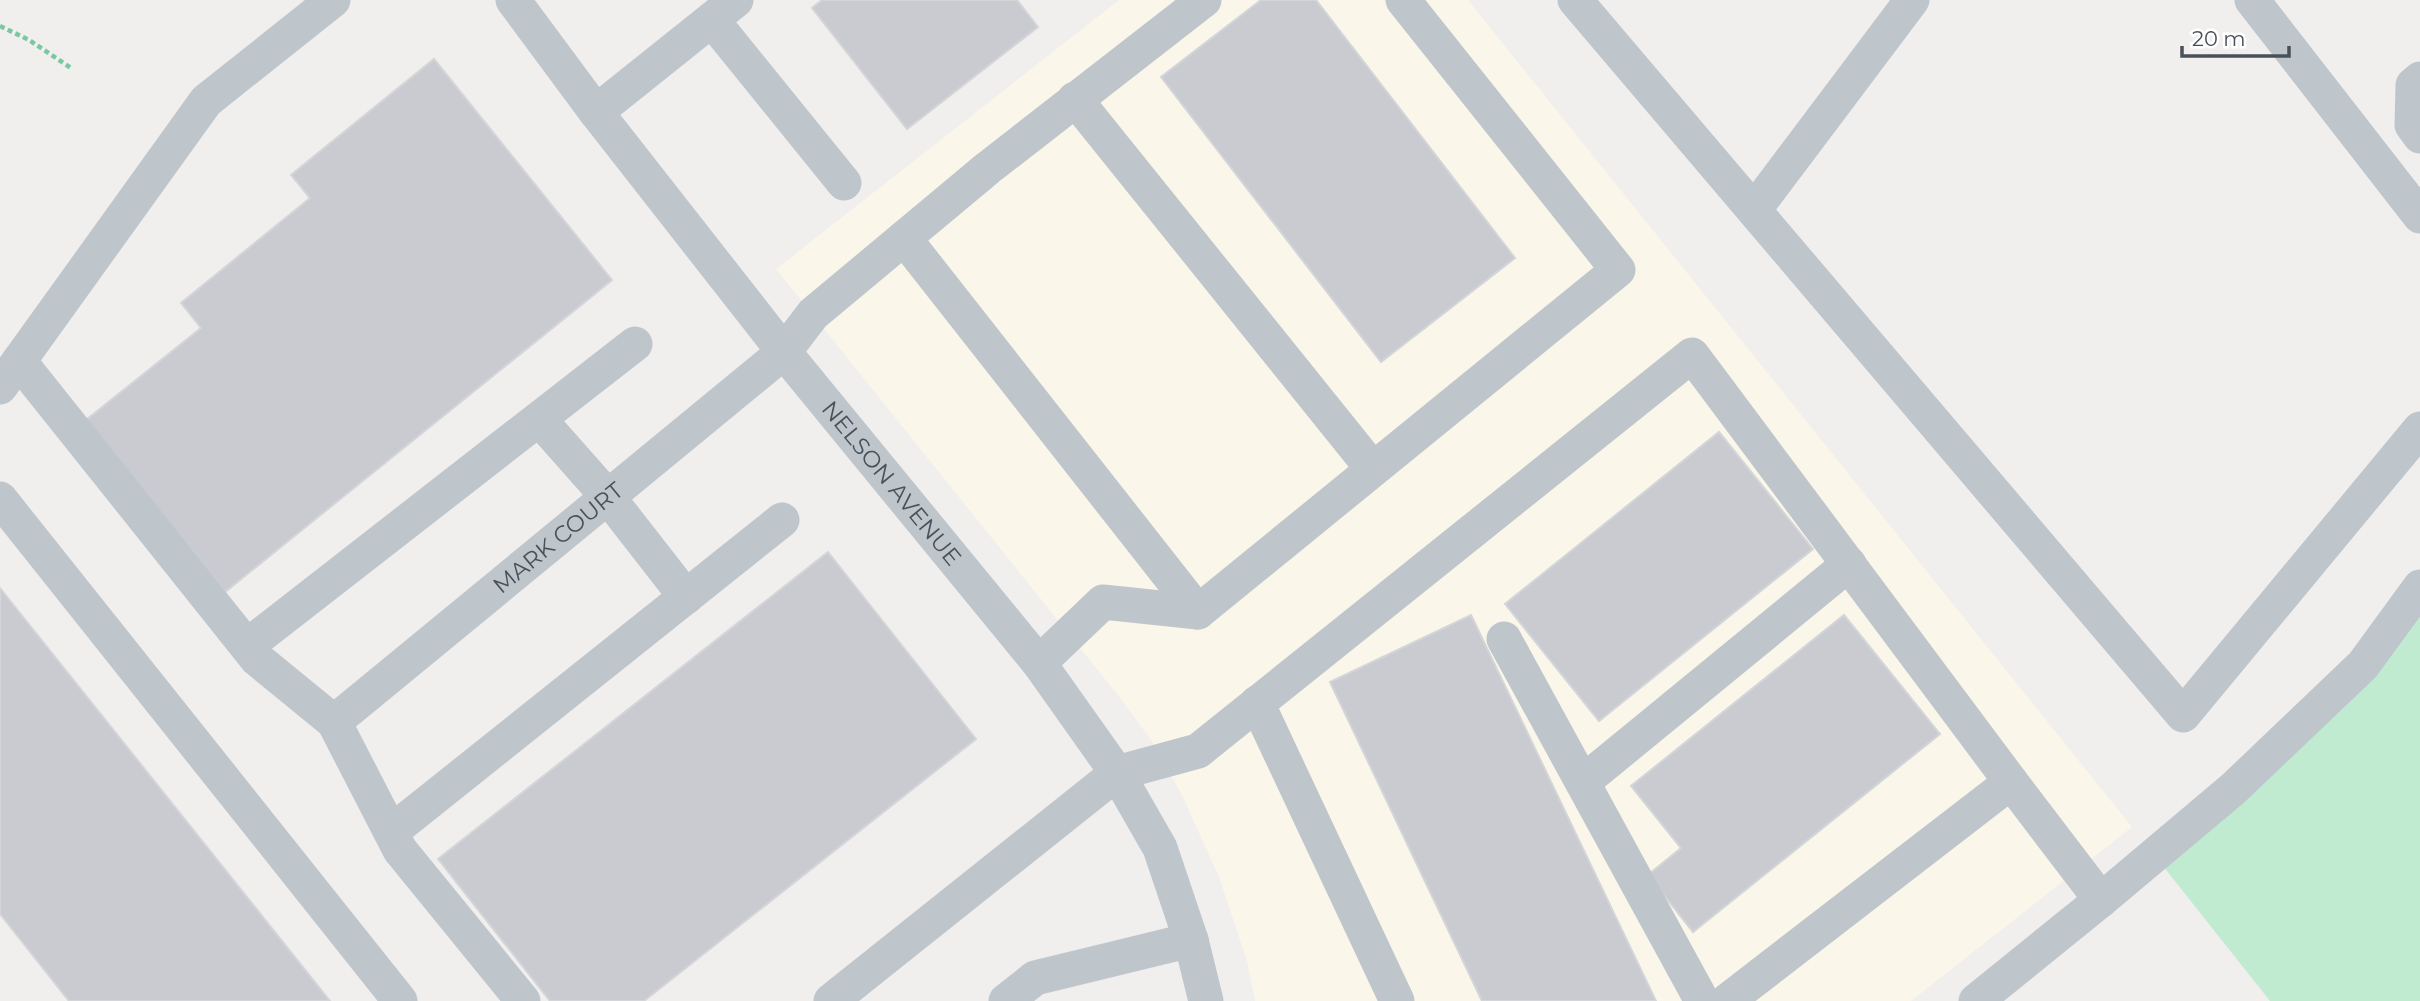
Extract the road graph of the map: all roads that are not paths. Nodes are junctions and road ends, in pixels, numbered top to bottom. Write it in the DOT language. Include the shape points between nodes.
graph roads {
  1 [pos="333,0"];
  2 [pos="513,0"];
  3 [pos="1204,0"];
  4 [pos="1403,0"];
  5 [pos="1575,0"];
  6 [pos="1912,0"];
  7 [pos="2252,0"];
  8 [pos="724,10"];
  9 [pos="2420,79"];
  10 [pos="1075,99"];
  11 [pos="596,113"];
  12 [pos="2420,136"];
  13 [pos="844,183"];
  14 [pos="1754,210"];
  15 [pos="2420,216"];
  16 [pos="904,238"];
  17 [pos="635,344"];
  18 [pos="784,352"];
  19 [pos="9,374"];
  20 [pos="539,419"];
  21 [pos="2420,429"];
  22 [pos="1372,468"];
  23 [pos="608,497"];
  24 [pos="0,499"];
  25 [pos="782,520"];
  26 [pos="1849,564"];
  27 [pos="2420,587"];
  28 [pos="686,597"];
  29 [pos="1198,611"];
  30 [pos="1504,639"];
  31 [pos="247,646"];
  32 [pos="1039,663"];
  33 [pos="1257,703"];
  34 [pos="334,722"];
  35 [pos="1117,773"];
  36 [pos="1583,782"];
  37 [pos="2011,782"];
  38 [pos="391,832"];
  39 [pos="2101,900"];
  40 [pos="1191,940"];
  41 [pos="1037,990"];
  42 [pos="400,1001"];
  43 [pos="523,1001"];
  44 [pos="831,1001"];
  45 [pos="1006,1001"];
  46 [pos="1206,1001"];
  47 [pos="1397,1001"];
  48 [pos="1702,1001"];
  49 [pos="1727,1001"];
  50 [pos="1976,1001"];
  1 -- 19 [label="street" via="206,101"];
  2 -- 11 [label="street, NELSON AVENUE"];
  3 -- 10 [label="street, MARK COURT"];
  4 -- 22 [label="street" via="1618,270"];
  5 -- 14 [label="street"];
  6 -- 14 [label="street"];
  7 -- 15 [label="street"];
  8 -- 11 [label="street"];
  8 -- 13 [label="street"];
  9 -- 12 [label="street" via="2413,85 2412,125"];
  10 -- 16 [label="street, MARK COURT"];
  10 -- 22 [label="street"];
  11 -- 18 [label="street, NELSON AVENUE"];
  14 -- 21 [label="street" via="2183,715"];
  16 -- 18 [label="street, MARK COURT" via="813,314"];
  16 -- 29 [label="street"];
  17 -- 20 [label="street"];
  18 -- 23 [label="street, MARK COURT"];
  18 -- 32 [label="street, NELSON AVENUE"];
  19 -- 31 [label="street"];
  20 -- 23 [label="street"];
  20 -- 31 [label="street"];
  22 -- 29 [label="street"];
  23 -- 28 [label="street"];
  23 -- 34 [label="street, MARK COURT"];
  24 -- 42 [label="street"];
  25 -- 28 [label="street"];
  26 -- 33 [label="street" via="1692,355"];
  26 -- 36 [label="street"];
  26 -- 37 [label="street"];
  27 -- 39 [label="street" via="2363,665 2233,789"];
  28 -- 38 [label="street"];
  29 -- 32 [label="street" via="1103,602"];
  30 -- 36 [label="street"];
  31 -- 34 [label="street"];
  32 -- 35 [label="street, NELSON AVENUE"];
  33 -- 35 [label="street" via="1198,751"];
  33 -- 47 [label="street"];
  34 -- 38 [label="street"];
  35 -- 40 [label="street, NELSON AVENUE" via="1160,848"];
  35 -- 44 [label="street"];
  36 -- 48 [label="street"];
  37 -- 39 [label="street"];
  37 -- 49 [label="street"];
  38 -- 43 [label="street" via="400,850"];
  39 -- 50 [label="street"];
  40 -- 41 [label="street"];
  40 -- 46 [label="street, NELSON AVENUE"];
  41 -- 45 [label="street"];
}
